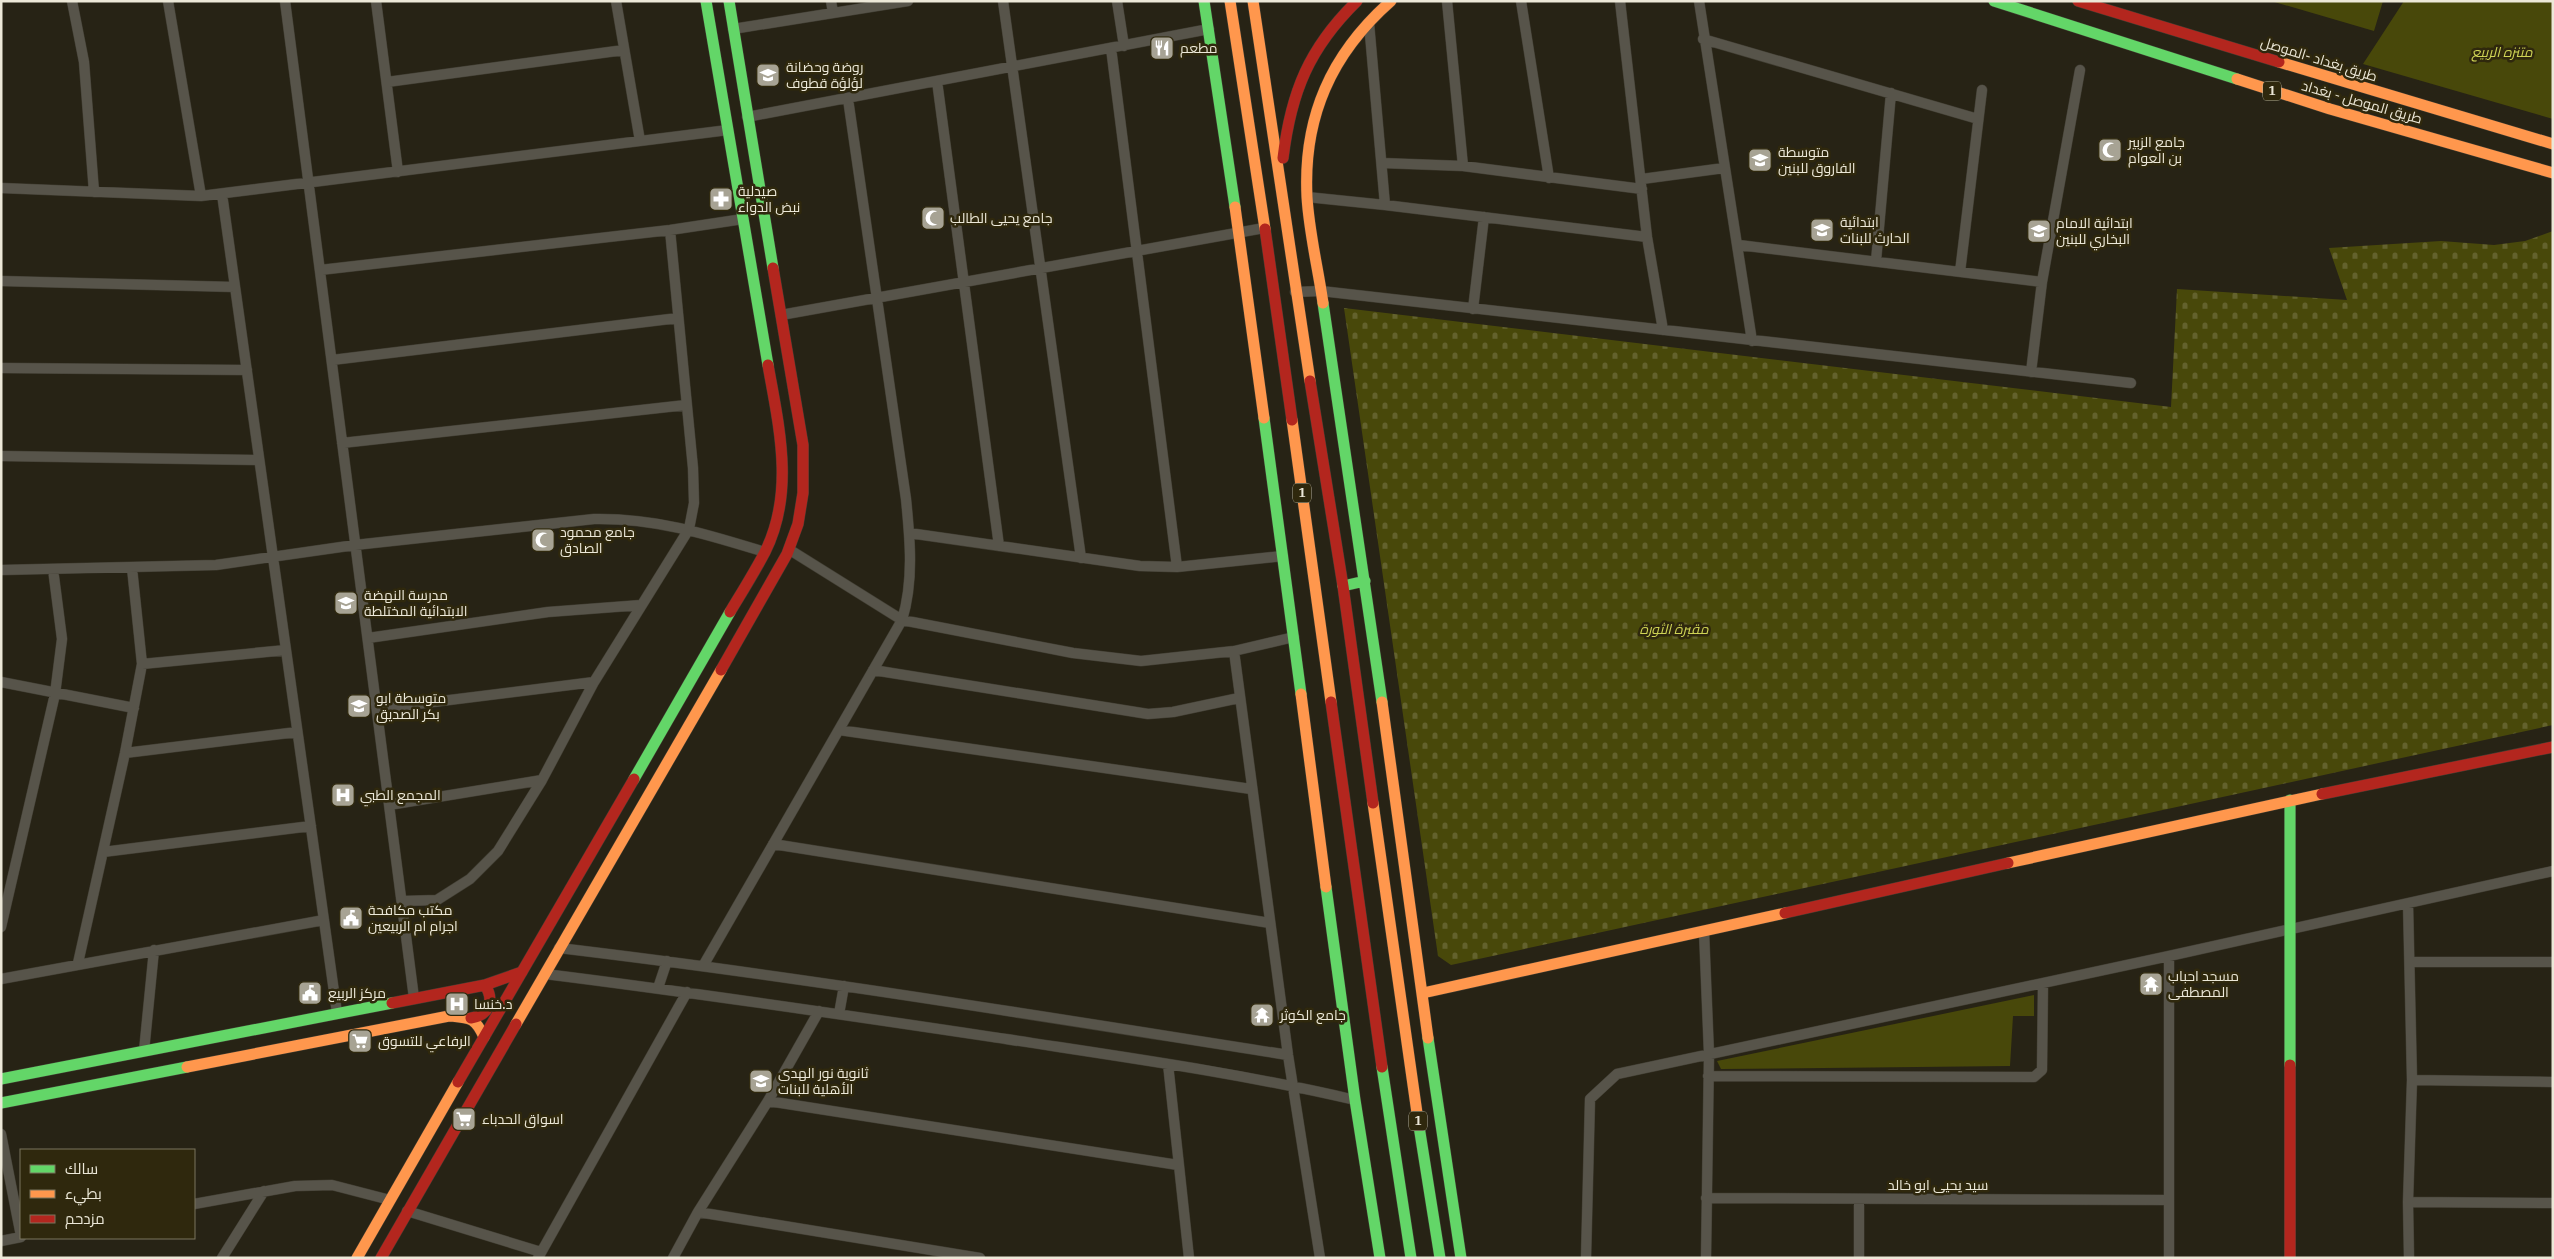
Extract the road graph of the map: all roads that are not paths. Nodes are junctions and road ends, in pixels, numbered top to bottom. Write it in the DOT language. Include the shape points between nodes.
graph roads {
  1 [pos="72,1"];
  2 [pos="168,1"];
  3 [pos="285,1"];
  4 [pos="376,1"];
  5 [pos="616,1"];
  6 [pos="706,1"];
  7 [pos="729,1"];
  8 [pos="831,1"];
  9 [pos="908,1"];
  10 [pos="1004,1"];
  11 [pos="1117,1"];
  12 [pos="1204,1"];
  13 [pos="1230,1"];
  14 [pos="1254,1"];
  15 [pos="1357,1"];
  16 [pos="1391,1"];
  17 [pos="1447,1"];
  18 [pos="1521,1"];
  19 [pos="1620,1"];
  20 [pos="1699,1"];
  21 [pos="1994,1"];
  22 [pos="2078,1"];
  23 [pos="833,13"];
  24 [pos="1369,23"];
  25 [pos="733,29"];
  26 [pos="1209,29"];
  27 [pos="1704,39"];
  28 [pos="1124,46"];
  29 [pos="1111,48"];
  30 [pos="624,50"];
  31 [pos="716,58"];
  32 [pos="1012,67"];
  33 [pos="2080,70"];
  34 [pos="740,80"];
  35 [pos="937,81"];
  36 [pos="387,82"];
  37 [pos="1982,90"];
  38 [pos="1891,93"];
  39 [pos="848,99"];
  40 [pos="747,117"];
  41 [pos="1978,119"];
  42 [pos="728,130"];
  43 [pos="640,141"];
  44 [pos="2553,144"];
  45 [pos="1382,163"];
  46 [pos="1463,166"];
  47 [pos="1724,168"];
  48 [pos="398,172"];
  49 [pos="2553,173"];
  50 [pos="1550,178"];
  51 [pos="309,183"];
  52 [pos="1642,184"];
  53 [pos="1,188"];
  54 [pos="94,192"];
  55 [pos="222,194"];
  56 [pos="200,196"];
  57 [pos="1307,198"];
  58 [pos="1282,200"];
  59 [pos="1385,204"];
  60 [pos="1484,216"];
  61 [pos="743,220"];
  62 [pos="1264,228"];
  63 [pos="670,230"];
  64 [pos="1239,233"];
  65 [pos="1647,237"];
  66 [pos="1739,245"];
  67 [pos="1137,251"];
  68 [pos="1876,262"];
  69 [pos="1041,268"];
  70 [pos="320,270"];
  71 [pos="1960,272"];
  72 [pos="1,282"];
  73 [pos="964,282"];
  74 [pos="2042,282"];
  75 [pos="235,287"];
  76 [pos="1320,291"];
  77 [pos="1295,292"];
  78 [pos="877,298"];
  79 [pos="1473,309"];
  80 [pos="781,315"];
  81 [pos="678,318"];
  82 [pos="763,330"];
  83 [pos="1663,330"];
  84 [pos="1752,340"];
  85 [pos="788,357"];
  86 [pos="332,360"];
  87 [pos="1,368"];
  88 [pos="247,370"];
  89 [pos="2031,372"];
  90 [pos="2130,383"];
  91 [pos="686,405"];
  92 [pos="342,443"];
  93 [pos="1,456"];
  94 [pos="259,460"];
  95 [pos="689,529"];
  96 [pos="909,533"];
  97 [pos="356,545"];
  98 [pos="999,546"];
  99 [pos="790,550"];
  100 [pos="766,552"];
  101 [pos="273,556"];
  102 [pos="1283,556"];
  103 [pos="1081,558"];
  104 [pos="1177,567"];
  105 [pos="132,568"];
  106 [pos="53,569"];
  107 [pos="1,570"];
  108 [pos="1365,581"];
  109 [pos="1343,586"];
  110 [pos="641,605"];
  111 [pos="902,620"];
  112 [pos="368,638"];
  113 [pos="1294,638"];
  114 [pos="286,650"];
  115 [pos="1234,651"];
  116 [pos="142,664"];
  117 [pos="873,670"];
  118 [pos="1,682"];
  119 [pos="594,682"];
  120 [pos="55,694"];
  121 [pos="1239,698"];
  122 [pos="134,708"];
  123 [pos="377,709"];
  124 [pos="839,730"];
  125 [pos="297,732"];
  126 [pos="2553,747"];
  127 [pos="125,753"];
  128 [pos="542,780"];
  129 [pos="634,781"];
  130 [pos="1252,789"];
  131 [pos="650,790"];
  132 [pos="2290,800"];
  133 [pos="389,805"];
  134 [pos="310,826"];
  135 [pos="773,844"];
  136 [pos="103,852"];
  137 [pos="2553,872"];
  138 [pos="402,901"];
  139 [pos="2408,903"];
  140 [pos="324,920"];
  141 [pos="1270,923"];
  142 [pos="1,927"];
  143 [pos="2291,929"];
  144 [pos="1704,931"];
  145 [pos="559,948"];
  146 [pos="154,950"];
  147 [pos="2169,956"];
  148 [pos="667,961"];
  149 [pos="2410,962"];
  150 [pos="2553,962"];
  151 [pos="78,963"];
  152 [pos="703,966"];
  153 [pos="522,972"];
  154 [pos="545,974"];
  155 [pos="1,979"];
  156 [pos="2043,983"];
  157 [pos="1384,984"];
  158 [pos="485,985"];
  159 [pos="844,986"];
  160 [pos="658,988"];
  161 [pos="687,992"];
  162 [pos="1423,993"];
  163 [pos="414,998"];
  164 [pos="819,1011"];
  165 [pos="337,1013"];
  166 [pos="840,1014"];
  167 [pos="471,1018"];
  168 [pos="484,1038"];
  169 [pos="144,1051"];
  170 [pos="1709,1054"];
  171 [pos="1288,1055"];
  172 [pos="1168,1064"];
  173 [pos="1708,1076"];
  174 [pos="1,1079"];
  175 [pos="2412,1080"];
  176 [pos="2553,1082"];
  177 [pos="1292,1085"];
  178 [pos="1355,1100"];
  179 [pos="768,1101"];
  180 [pos="1,1103"];
  181 [pos="1,1134"];
  182 [pos="1178,1164"];
  183 [pos="264,1191"];
  184 [pos="1706,1198"];
  185 [pos="1859,1199"];
  186 [pos="390,1200"];
  187 [pos="2169,1200"];
  188 [pos="2408,1202"];
  189 [pos="2553,1203"];
  190 [pos="195,1204"];
  191 [pos="408,1211"];
  192 [pos="698,1212"];
  193 [pos="20,1232"];
  194 [pos="20,1237"];
  195 [pos="1,1241"];
  196 [pos="540,1255"];
  197 [pos="222,1258"];
  198 [pos="357,1258"];
  199 [pos="382,1258"];
  200 [pos="674,1258"];
  201 [pos="980,1258"];
  202 [pos="1189,1258"];
  203 [pos="1320,1258"];
  204 [pos="1380,1258"];
  205 [pos="1411,1258"];
  206 [pos="1440,1258"];
  207 [pos="1461,1258"];
  208 [pos="1586,1258"];
  209 [pos="1706,1258"];
  210 [pos="1859,1258"];
  211 [pos="2169,1258"];
  212 [pos="2290,1258"];
  213 [pos="2409,1258"];
  1 -- 54 [label="street" via="84,62"];
  2 -- 56 [label="street"];
  3 -- 51 [label="street"];
  4 -- 36 [label="street"];
  5 -- 30 [label="street"];
  6 -- 31 [label="main road"];
  7 -- 25 [label="main road"];
  8 -- 23 [label="street"];
  9 -- 23 [label="street"];
  10 -- 32 [label="street"];
  11 -- 28 [label="street"];
  12 -- 26 [label="main road"];
  13 -- 62 [label="main road, 1"];
  14 -- 58 [label="main road"];
  15 -- 58 [label="main road" via="1316,47 1294,93 1285,136"];
  16 -- 24 [label="main road"];
  17 -- 46 [label="street"];
  18 -- 50 [label="street"];
  19 -- 52 [label="street"];
  20 -- 27 [label="street"];
  21 -- 49 [label="main road, طريق الموصل - بغداد / 1" via="2330,109"];
  22 -- 44 [label="main road, طريق بغداد -الموصل / 1"];
  23 -- 25 [label="street"];
  24 -- 45 [label="street"];
  24 -- 57 [label="main road" via="1345,50 1316,107 1309,148"];
  25 -- 34 [label="main road"];
  26 -- 28 [label="street"];
  26 -- 64 [label="main road"];
  27 -- 38 [label="street"];
  27 -- 47 [label="street"];
  28 -- 29 [label="street"];
  29 -- 32 [label="street"];
  29 -- 67 [label="street"];
  30 -- 36 [label="street"];
  30 -- 43 [label="street"];
  31 -- 34 [label="main road" via="719,52 729,53"];
  31 -- 42 [label="main road"];
  32 -- 35 [label="street"];
  32 -- 69 [label="street"];
  33 -- 74 [label="street"];
  34 -- 40 [label="main road"];
  35 -- 39 [label="street"];
  35 -- 73 [label="street"];
  36 -- 48 [label="street"];
  37 -- 41 [label="street"];
  38 -- 41 [label="street"];
  38 -- 68 [label="street"];
  39 -- 40 [label="street"];
  39 -- 78 [label="street"];
  40 -- 80 [label="main road"];
  41 -- 71 [label="street"];
  42 -- 43 [label="street"];
  42 -- 61 [label="main road"];
  43 -- 48 [label="street"];
  45 -- 46 [label="street"];
  45 -- 59 [label="street"];
  46 -- 50 [label="street"];
  47 -- 52 [label="street"];
  47 -- 66 [label="street"];
  48 -- 51 [label="street"];
  50 -- 52 [label="street"];
  51 -- 55 [label="street"];
  51 -- 70 [label="street"];
  52 -- 65 [label="street"];
  53 -- 54 [label="street"];
  54 -- 56 [label="street"];
  55 -- 56 [label="street"];
  55 -- 75 [label="street"];
  57 -- 59 [label="street"];
  57 -- 76 [label="main road"];
  58 -- 77 [label="main road, 1"];
  59 -- 60 [label="street"];
  60 -- 65 [label="street"];
  60 -- 79 [label="street"];
  61 -- 63 [label="street"];
  61 -- 82 [label="main road"];
  62 -- 64 [label="street"];
  62 -- 157 [label="main road, 1"];
  63 -- 70 [label="street"];
  63 -- 81 [label="street"];
  64 -- 67 [label="street"];
  64 -- 102 [label="main road"];
  65 -- 83 [label="street"];
  66 -- 68 [label="street"];
  66 -- 84 [label="street"];
  67 -- 69 [label="street"];
  67 -- 104 [label="street"];
  68 -- 71 [label="street"];
  69 -- 73 [label="street"];
  69 -- 103 [label="street"];
  70 -- 86 [label="street"];
  71 -- 74 [label="street"];
  72 -- 75 [label="street"];
  73 -- 78 [label="street"];
  73 -- 98 [label="street"];
  74 -- 89 [label="street"];
  75 -- 88 [label="street"];
  76 -- 77 [label="street"];
  76 -- 79 [label="street"];
  76 -- 108 [label="main road"];
  77 -- 109 [label="main road, 1"];
  78 -- 80 [label="street"];
  78 -- 96 [label="street"];
  79 -- 83 [label="street"];
  80 -- 85 [label="main road"];
  81 -- 86 [label="street"];
  81 -- 91 [label="street"];
  82 -- 85 [label="main road" via="773,360 782,363"];
  82 -- 100 [label="main road" via="784,464 778,518"];
  83 -- 84 [label="street"];
  84 -- 89 [label="street"];
  85 -- 99 [label="main road" via="805,467 802,509"];
  86 -- 92 [label="street"];
  87 -- 88 [label="street"];
  88 -- 94 [label="street"];
  89 -- 90 [label="street"];
  91 -- 92 [label="street"];
  91 -- 95 [label="street" via="694,504"];
  92 -- 97 [label="street"];
  93 -- 94 [label="street"];
  94 -- 101 [label="street"];
  95 -- 97 [label="street" via="630,519 594,519"];
  95 -- 100 [label="street"];
  95 -- 110 [label="street"];
  96 -- 98 [label="street"];
  96 -- 111 [label="street" via="909,596"];
  97 -- 101 [label="street"];
  97 -- 112 [label="street"];
  98 -- 103 [label="street"];
  99 -- 111 [label="street"];
  99 -- 131 [label="main road"];
  100 -- 129 [label="main road"];
  101 -- 105 [label="street" via="216,565"];
  101 -- 114 [label="street"];
  102 -- 104 [label="street"];
  102 -- 113 [label="main road"];
  103 -- 104 [label="street"];
  105 -- 106 [label="street"];
  105 -- 116 [label="street"];
  106 -- 107 [label="street"];
  106 -- 120 [label="street" via="62,639"];
  108 -- 109 [label="main road"];
  108 -- 162 [label="main road"];
  109 -- 157 [label="main road, 1"];
  110 -- 112 [label="street" via="548,612"];
  110 -- 119 [label="street"];
  111 -- 115 [label="street" via="1063,651 1141,662"];
  111 -- 117 [label="street"];
  112 -- 123 [label="street"];
  113 -- 115 [label="street"];
  113 -- 178 [label="main road"];
  114 -- 116 [label="street"];
  114 -- 125 [label="street"];
  115 -- 121 [label="street"];
  116 -- 122 [label="street"];
  117 -- 121 [label="street" via="1148,714"];
  117 -- 124 [label="street"];
  118 -- 120 [label="street"];
  119 -- 123 [label="street"];
  119 -- 128 [label="street"];
  120 -- 122 [label="street"];
  120 -- 142 [label="street"];
  121 -- 130 [label="street"];
  122 -- 127 [label="street"];
  123 -- 133 [label="street"];
  124 -- 130 [label="street"];
  124 -- 135 [label="street"];
  125 -- 127 [label="street"];
  125 -- 134 [label="street"];
  126 -- 132 [label="main road"];
  127 -- 136 [label="street"];
  128 -- 133 [label="street"];
  128 -- 138 [label="street" via="498,850 470,879 437,900"];
  129 -- 131 [label="main road"];
  129 -- 153 [label="main road"];
  130 -- 141 [label="street"];
  131 -- 145 [label="main road"];
  132 -- 143 [label="main road"];
  132 -- 144 [label="main road"];
  133 -- 138 [label="street"];
  134 -- 136 [label="street"];
  134 -- 140 [label="street"];
  135 -- 141 [label="street"];
  135 -- 152 [label="street"];
  136 -- 151 [label="street"];
  137 -- 139 [label="street"];
  138 -- 163 [label="street"];
  139 -- 143 [label="street"];
  139 -- 149 [label="street"];
  140 -- 146 [label="street"];
  140 -- 165 [label="street"];
  141 -- 171 [label="street"];
  143 -- 147 [label="street"];
  143 -- 212 [label="main road"];
  144 -- 162 [label="main road"];
  144 -- 170 [label="street"];
  145 -- 148 [label="street"];
  145 -- 154 [label="main road"];
  146 -- 151 [label="street"];
  146 -- 169 [label="street"];
  147 -- 156 [label="street"];
  147 -- 187 [label="street"];
  148 -- 152 [label="street"];
  148 -- 160 [label="street"];
  149 -- 150 [label="street"];
  149 -- 175 [label="street"];
  151 -- 155 [label="street"];
  152 -- 159 [label="street"];
  153 -- 158 [label="main road"];
  153 -- 168 [label="main road"];
  154 -- 160 [label="street"];
  154 -- 191 [label="main road"];
  156 -- 170 [label="street"];
  156 -- 173 [label="street" via="2042,1070 2034,1077"];
  157 -- 205 [label="main road, 1"];
  157 -- 206 [label="main road, 1"];
  158 -- 163 [label="main road"];
  158 -- 167 [label="main road" via="491,995 490,1007 482,1016"];
  159 -- 166 [label="street"];
  159 -- 171 [label="street"];
  160 -- 161 [label="street"];
  161 -- 164 [label="street"];
  161 -- 196 [label="street"];
  162 -- 207 [label="main road"];
  163 -- 165 [label="main road"];
  164 -- 166 [label="street"];
  164 -- 179 [label="street"];
  165 -- 169 [label="main road"];
  166 -- 172 [label="street"];
  167 -- 168 [label="main road"];
  167 -- 180 [label="main road" via="449,1016"];
  168 -- 186 [label="main road"];
  169 -- 174 [label="main road"];
  170 -- 173 [label="street"];
  170 -- 208 [label="street" via="1617,1074 1590,1099"];
  171 -- 177 [label="street"];
  172 -- 177 [label="street"];
  172 -- 182 [label="street"];
  173 -- 184 [label="street"];
  175 -- 176 [label="street"];
  175 -- 188 [label="street"];
  177 -- 178 [label="street"];
  177 -- 203 [label="street"];
  178 -- 204 [label="main road"];
  179 -- 182 [label="street"];
  179 -- 192 [label="street"];
  181 -- 193 [label="street"];
  182 -- 202 [label="street"];
  183 -- 186 [label="street" via="332,1185"];
  183 -- 190 [label="street"];
  183 -- 197 [label="street"];
  184 -- 185 [label="street, سيد يحيى ابو خالد"];
  184 -- 209 [label="street"];
  185 -- 187 [label="street, سيد يحيى ابو خالد"];
  185 -- 210 [label="street"];
  186 -- 198 [label="main road"];
  187 -- 211 [label="street"];
  188 -- 189 [label="street"];
  188 -- 213 [label="street"];
  191 -- 196 [label="street"];
  191 -- 199 [label="main road"];
  192 -- 200 [label="street"];
  192 -- 201 [label="street"];
  194 -- 195 [label="street"];
}
